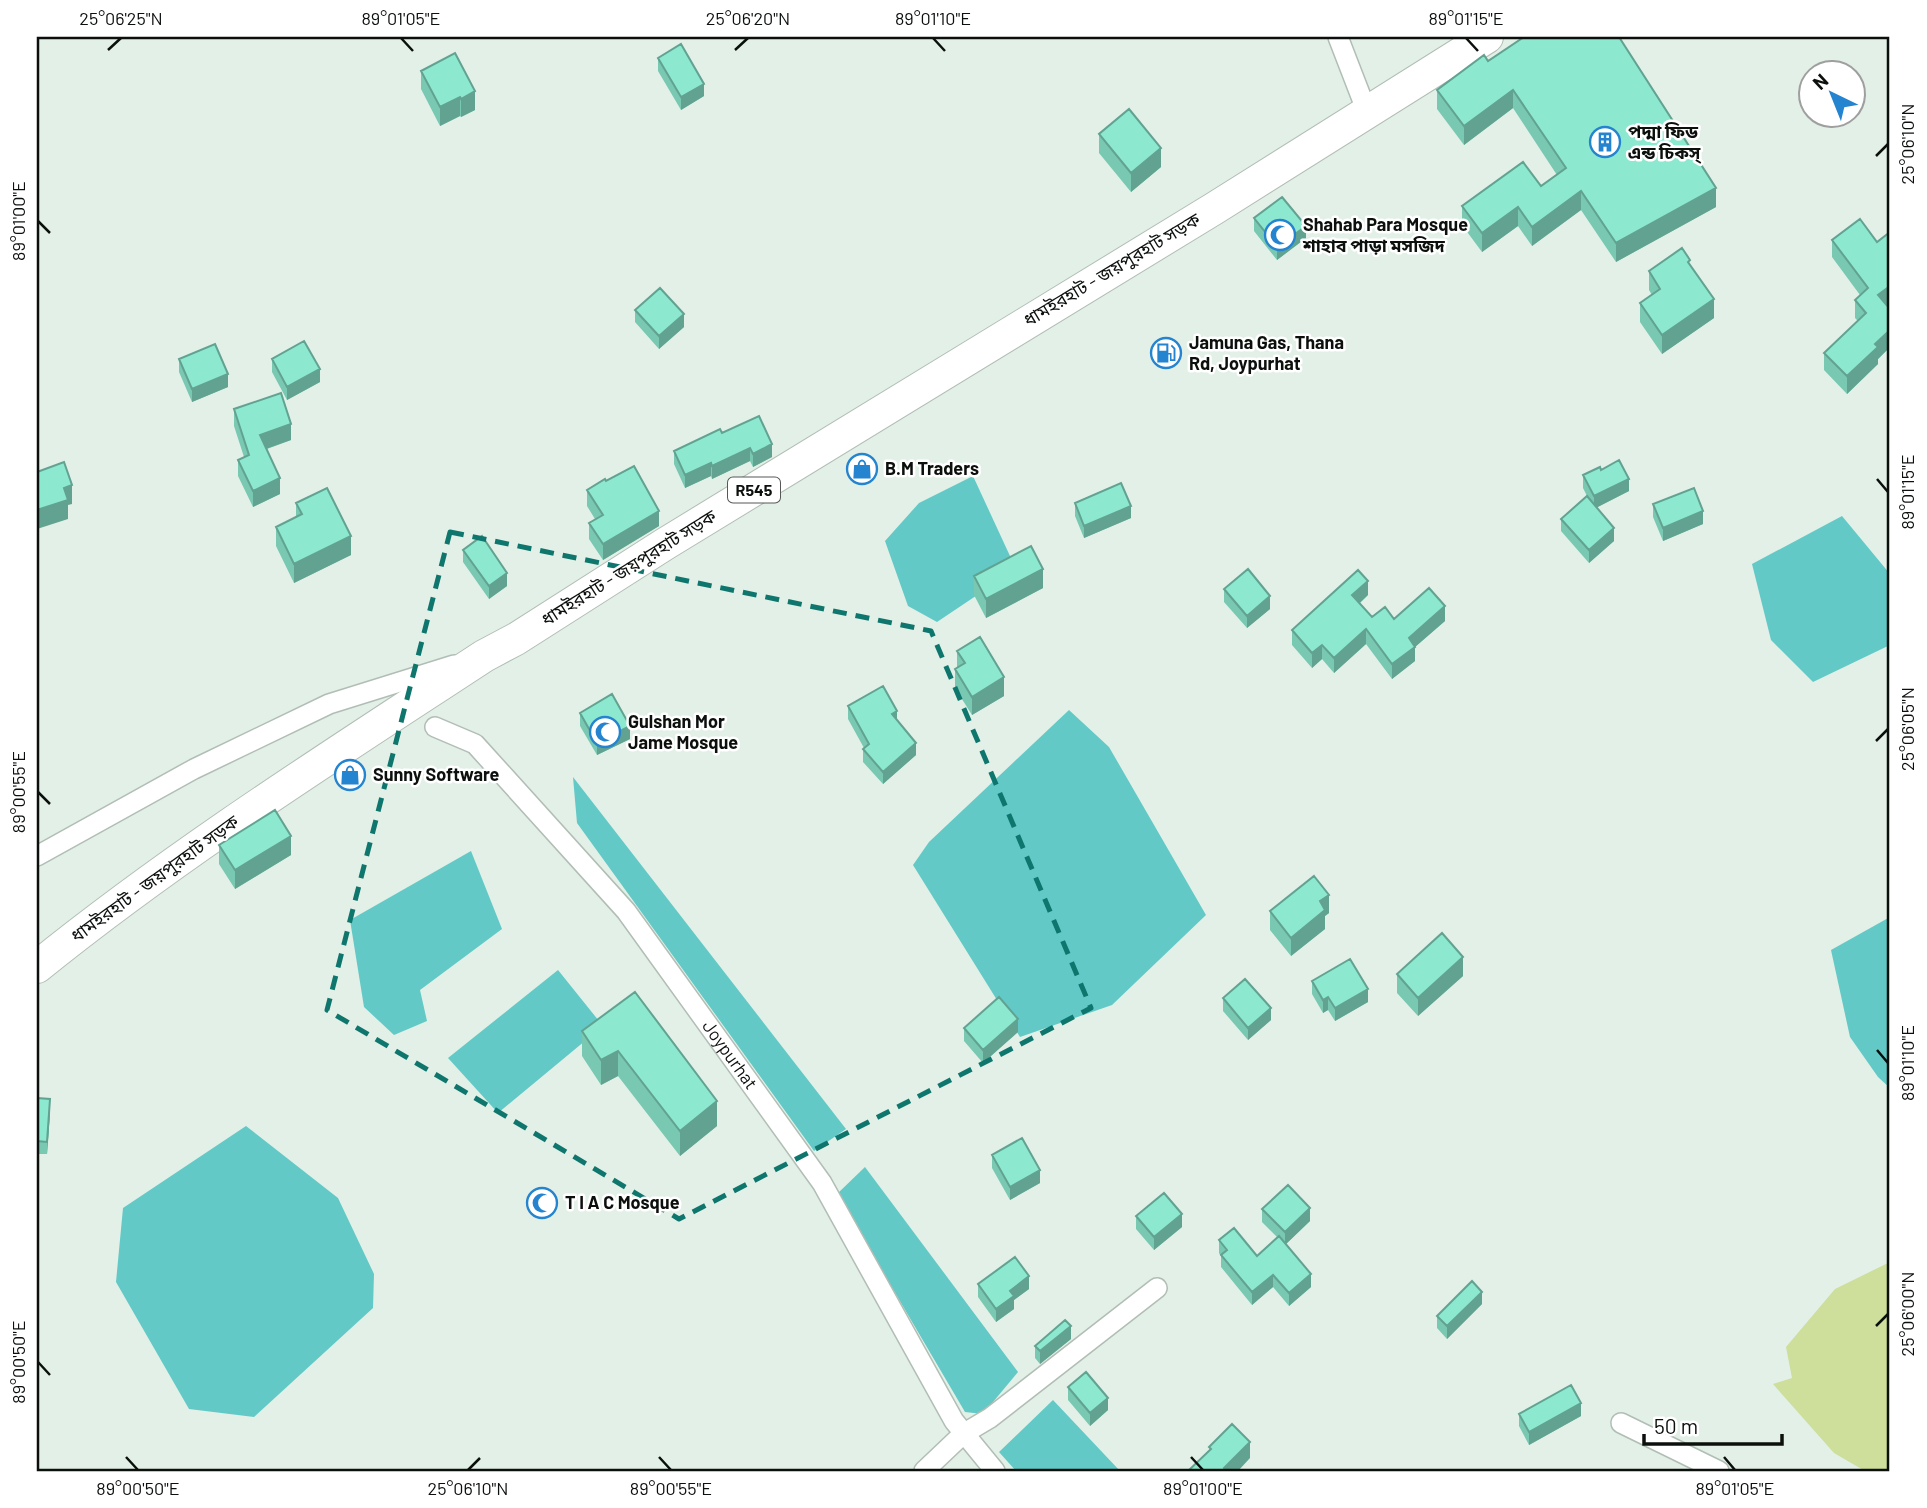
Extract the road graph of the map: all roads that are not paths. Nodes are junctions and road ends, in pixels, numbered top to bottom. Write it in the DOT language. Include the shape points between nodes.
graph roads {
  1 [pos="1338,37"];
  2 [pos="1487,37"];
  3 [pos="1367,112"];
  4 [pos="484,656"];
  5 [pos="435,727"];
  6 [pos="37,856"];
  7 [pos="37,967"];
  8 [pos="1157,1288"];
  9 [pos="1621,1423"];
  10 [pos="963,1434"];
  11 [pos="924,1471"];
  12 [pos="995,1471"];
  13 [pos="1719,1471"];
  1 -- 3 [label="street"];
  2 -- 3 [label="main road, ধামইরহাট - জয়পুরহাট সড়ক / R545"];
  3 -- 4 [label="main road, ধামইরহাট - জয়পুরহাট সড়ক / R545"];
  4 -- 6 [label="street" via="329,704 194,769"];
  4 -- 7 [label="main road, ধামইরহাট - জয়পুরহাট সড়ক / R545" via="234,821"];
  5 -- 10 [label="street, Joypurhat" via="475,744 626,912 822,1183"];
  8 -- 10 [label="street"];
  9 -- 13 [label="street"];
  10 -- 11 [label="street"];
  10 -- 12 [label="street, Joypurhat"];
}
